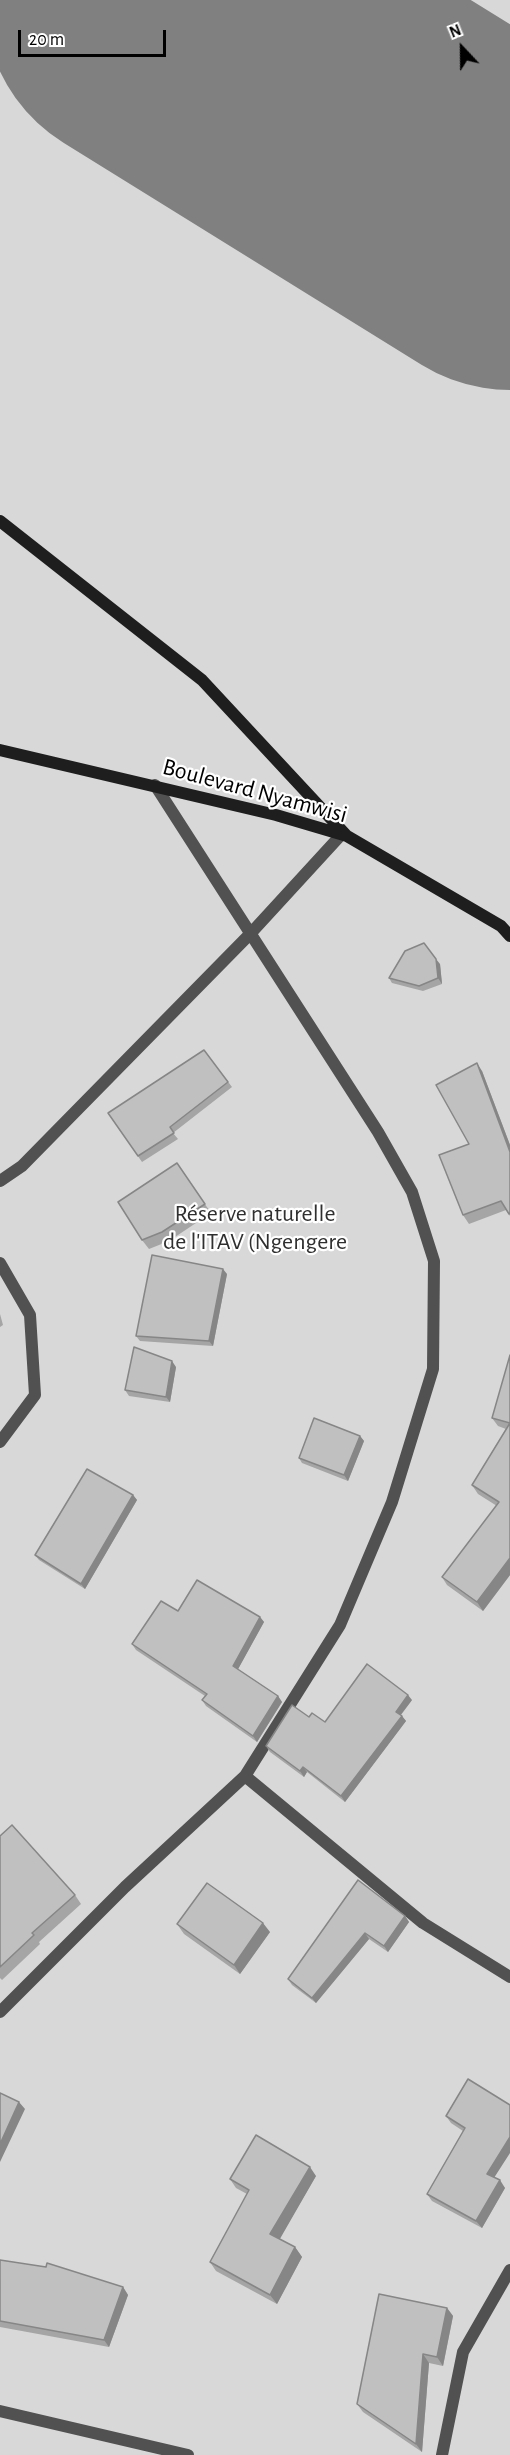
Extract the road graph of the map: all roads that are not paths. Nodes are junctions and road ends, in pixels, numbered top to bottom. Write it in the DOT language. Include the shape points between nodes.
graph roads {
  1 [pos="0,521"];
  2 [pos="0,750"];
  3 [pos="155,785"];
  4 [pos="343,836"];
  5 [pos="251,933"];
  6 [pos="510,936"];
  7 [pos="0,1181"];
  8 [pos="0,1263"];
  9 [pos="0,1442"];
  10 [pos="245,1776"];
  11 [pos="510,1977"];
  12 [pos="0,2012"];
  13 [pos="510,2270"];
  14 [pos="0,2411"];
  15 [pos="188,2455"];
  16 [pos="442,2455"];
  1 -- 4 [label="main road" via="202,680"];
  2 -- 3 [label="main road, Boulevard Nyamwisi"];
  3 -- 4 [label="main road, Boulevard Nyamwisi" via="276,814"];
  3 -- 5 [label="street"];
  4 -- 5 [label="street"];
  4 -- 6 [label="main road, Boulevard Nyamwisi" via="501,926"];
  5 -- 7 [label="street" via="22,1166"];
  5 -- 10 [label="street" via="412,1192 434,1261 433,1369 392,1502 340,1625"];
  8 -- 9 [label="street" via="30,1315 35,1395"];
  10 -- 11 [label="street" via="423,1923"];
  10 -- 12 [label="street" via="125,1887"];
  13 -- 16 [label="street" via="463,2352"];
  14 -- 15 [label="street"];
}
